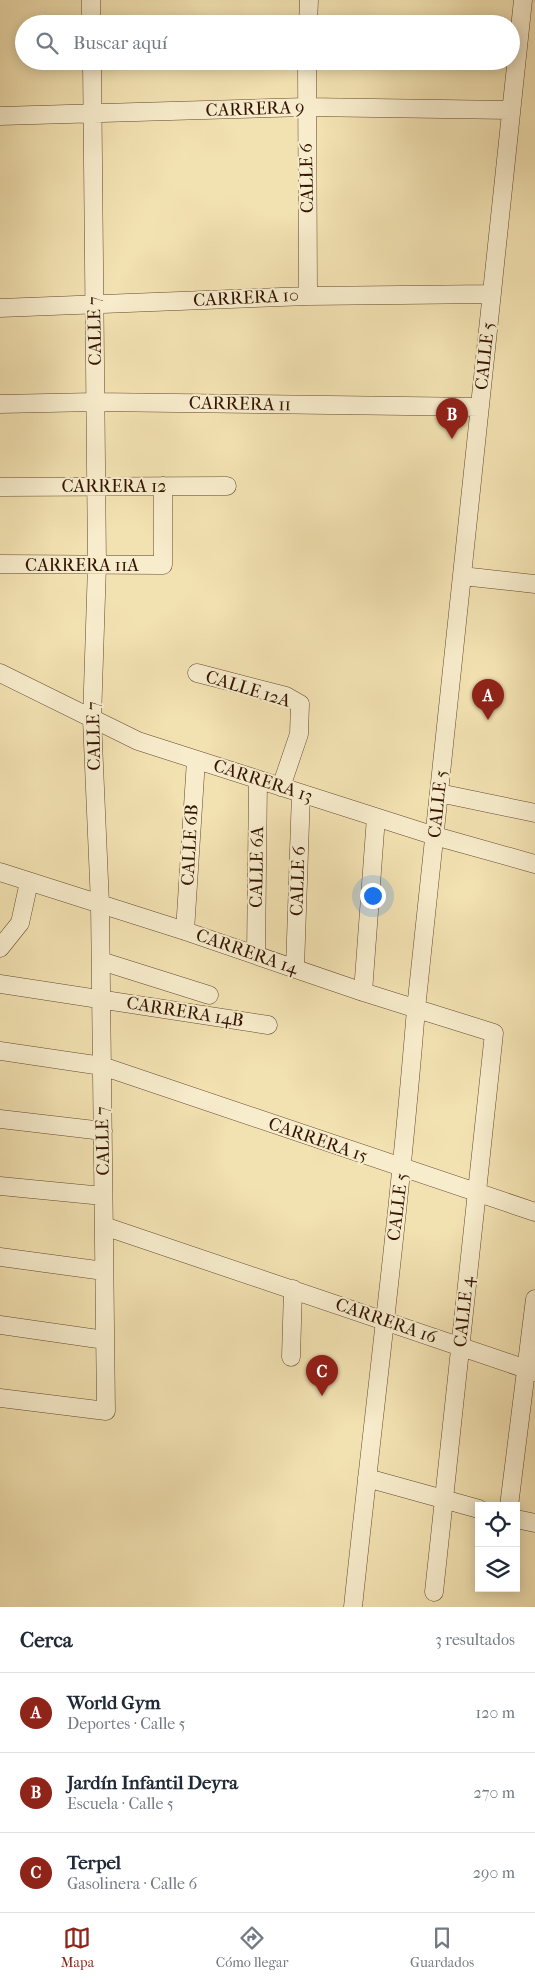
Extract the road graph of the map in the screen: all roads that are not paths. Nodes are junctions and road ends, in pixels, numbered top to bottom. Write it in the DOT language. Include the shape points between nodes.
graph roads {
  1 [pos="91,0"];
  2 [pos="308,0"];
  3 [pos="522,0"];
  4 [pos="92,15"];
  5 [pos="308,15"];
  6 [pos="520,20"];
  7 [pos="92,70"];
  8 [pos="307,70"];
  9 [pos="515,70"];
  10 [pos="306,107"];
  11 [pos="511,110"];
  12 [pos="92,114"];
  13 [pos="0,116"];
  14 [pos="492,294"];
  15 [pos="308,296"];
  16 [pos="94,305"];
  17 [pos="0,308"];
  18 [pos="95,402"];
  19 [pos="0,404"];
  20 [pos="480,407"];
  21 [pos="96,486"];
  22 [pos="163,486"];
  23 [pos="227,486"];
  24 [pos="0,487"];
  25 [pos="0,564"];
  26 [pos="97,565"];
  27 [pos="462,576"];
  28 [pos="535,584"];
  29 [pos="197,673"];
  30 [pos="2,678"];
  31 [pos="92,719"];
  32 [pos="196,760"];
  33 [pos="258,780"];
  34 [pos="281,787"];
  35 [pos="301,793"];
  36 [pos="439,793"];
  37 [pos="535,813"];
  38 [pos="376,817"];
  39 [pos="435,836"];
  40 [pos="535,864"];
  41 [pos="0,872"];
  42 [pos="29,882"];
  43 [pos="100,904"];
  44 [pos="185,931"];
  45 [pos="0,948"];
  46 [pos="256,955"];
  47 [pos="101,961"];
  48 [pos="295,968"];
  49 [pos="0,984"];
  50 [pos="363,992"];
  51 [pos="209,995"];
  52 [pos="101,999"];
  53 [pos="416,1009"];
  54 [pos="268,1025"];
  55 [pos="494,1033"];
  56 [pos="0,1050"];
  57 [pos="102,1066"];
  58 [pos="0,1119"];
  59 [pos="103,1131"];
  60 [pos="403,1169"];
  61 [pos="0,1186"];
  62 [pos="477,1193"];
  63 [pos="103,1196"];
  64 [pos="535,1212"];
  65 [pos="104,1226"];
  66 [pos="0,1257"];
  67 [pos="104,1271"];
  68 [pos="293,1289"];
  69 [pos="535,1299"];
  70 [pos="384,1320"];
  71 [pos="0,1326"];
  72 [pos="105,1340"];
  73 [pos="460,1346"];
  74 [pos="291,1357"];
  75 [pos="530,1371"];
  76 [pos="0,1398"];
  77 [pos="367,1478"];
  78 [pos="444,1500"];
  79 [pos="509,1502"];
  80 [pos="475,1508"];
  81 [pos="520,1520"];
  82 [pos="535,1523"];
  83 [pos="434,1592"];
  84 [pos="353,1607"];
  1 -- 4 [label="street"];
  2 -- 5 [label="street"];
  3 -- 6 [label="street, CALLE 5"];
  7 -- 12 [label="street, CALLE 7"];
  8 -- 10 [label="street, CALLE 6"];
  9 -- 11 [label="street, CALLE 5"];
  10 -- 11 [label="street, CARRERA 9"];
  10 -- 12 [label="street, CARRERA 9"];
  10 -- 15 [label="street, CALLE 6"];
  11 -- 14 [label="street, CALLE 5"];
  12 -- 13 [label="street, CARRERA 9"];
  12 -- 16 [label="street, CALLE 7"];
  14 -- 15 [label="street, CARRERA 10"];
  14 -- 20 [label="street, CALLE 5"];
  15 -- 16 [label="street, CARRERA 10"];
  16 -- 17 [label="street, CARRERA 10"];
  16 -- 18 [label="street, CALLE 7"];
  18 -- 19 [label="street, CARRERA 11"];
  18 -- 20 [label="street, CARRERA 11"];
  18 -- 21 [label="street, CALLE 7"];
  20 -- 27 [label="street, CALLE 5"];
  21 -- 22 [label="street, CARRERA 12"];
  21 -- 24 [label="street, CARRERA 12"];
  21 -- 26 [label="street, CALLE 7"];
  22 -- 23 [label="street, CARRERA 12"];
  22 -- 26 [label="street, CARRERA 11A" via="163,565"];
  25 -- 26 [label="street, CARRERA 11A"];
  26 -- 31 [label="street, CALLE 7"];
  27 -- 28 [label="street"];
  27 -- 36 [label="street, CALLE 5"];
  29 -- 34 [label="street, CALLE 12A" via="286,696 300,704 299,734"];
  30 -- 31 [label="street, CARRERA 13"];
  31 -- 32 [label="street, CARRERA 13" via="138,741"];
  31 -- 43 [label="street, CALLE 7"];
  32 -- 33 [label="street, CARRERA 13"];
  32 -- 44 [label="street, CALLE 6B"];
  33 -- 34 [label="street, CARRERA 13"];
  33 -- 46 [label="street, CALLE 6A"];
  34 -- 35 [label="street, CARRERA 13"];
  35 -- 38 [label="street, CARRERA 13"];
  35 -- 48 [label="street, CALLE 6"];
  36 -- 37 [label="street"];
  36 -- 39 [label="street, CALLE 5"];
  38 -- 39 [label="street, CARRERA 13"];
  38 -- 50 [label="street"];
  39 -- 40 [label="street, CARRERA 13"];
  39 -- 53 [label="street, CALLE 5"];
  41 -- 42 [label="street, CARRERA 14"];
  42 -- 43 [label="street, CARRERA 14"];
  42 -- 45 [label="street" via="20,923"];
  43 -- 44 [label="street, CARRERA 14"];
  43 -- 47 [label="street, CALLE 7"];
  44 -- 46 [label="street, CARRERA 14"];
  46 -- 48 [label="street, CARRERA 14"];
  47 -- 51 [label="street"];
  47 -- 52 [label="street, CALLE 7"];
  48 -- 50 [label="street, CARRERA 14"];
  49 -- 52 [label="street, CARRERA 14B"];
  50 -- 53 [label="street, CARRERA 14"];
  52 -- 54 [label="street, CARRERA 14B"];
  52 -- 57 [label="street, CALLE 7"];
  53 -- 55 [label="street, CARRERA 14"];
  53 -- 60 [label="street, CALLE 5"];
  55 -- 62 [label="street, CALLE 4"];
  56 -- 57 [label="street"];
  57 -- 59 [label="street, CALLE 7"];
  57 -- 60 [label="street, CARRERA 15"];
  58 -- 59 [label="street"];
  59 -- 63 [label="street, CALLE 7"];
  60 -- 62 [label="street, CARRERA 15"];
  60 -- 70 [label="street, CALLE 5"];
  61 -- 63 [label="street"];
  62 -- 64 [label="street, CARRERA 15"];
  62 -- 73 [label="street, CALLE 4"];
  63 -- 65 [label="street, CALLE 7"];
  65 -- 67 [label="street, CALLE 7"];
  65 -- 68 [label="street, CARRERA 16"];
  66 -- 67 [label="street"];
  67 -- 72 [label="street, CALLE 7"];
  68 -- 70 [label="street, CARRERA 16"];
  68 -- 74 [label="street"];
  69 -- 75 [label="street"];
  70 -- 73 [label="street, CARRERA 16"];
  70 -- 77 [label="street, CALLE 5"];
  71 -- 72 [label="street"];
  72 -- 76 [label="street, CALLE 7" via="106,1411"];
  73 -- 75 [label="street, CARRERA 16"];
  73 -- 78 [label="street, CALLE 4"];
  75 -- 79 [label="street"];
  77 -- 78 [label="street"];
  77 -- 84 [label="street, CALLE 5"];
  78 -- 80 [label="street"];
  78 -- 83 [label="street, CALLE 4"];
  81 -- 82 [label="street"];
}
